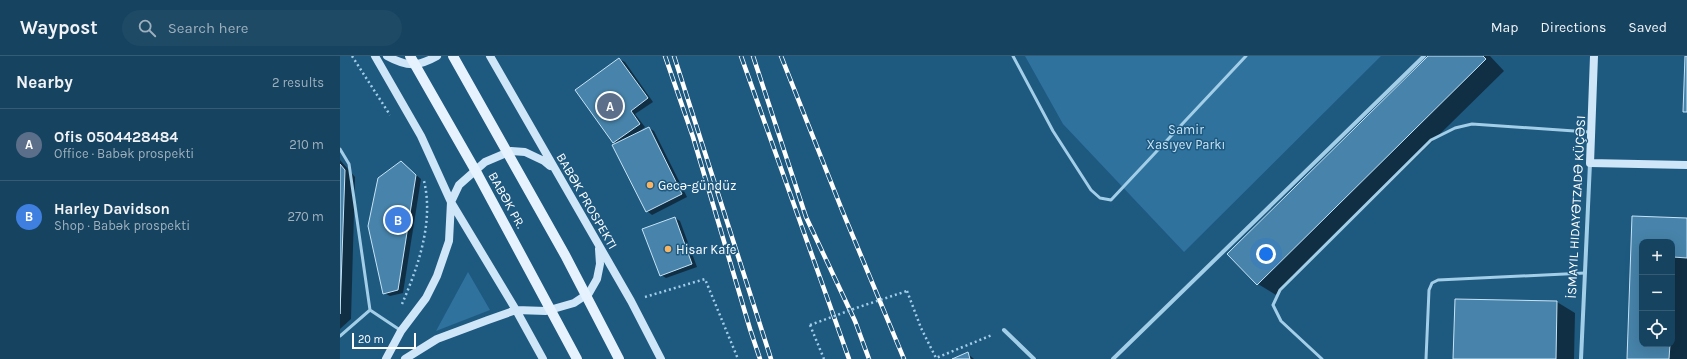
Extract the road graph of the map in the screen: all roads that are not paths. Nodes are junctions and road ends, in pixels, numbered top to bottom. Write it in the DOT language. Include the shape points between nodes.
graph roads {
  1 [pos="375,56"];
  2 [pos="387,56"];
  3 [pos="410,56"];
  4 [pos="437,56"];
  5 [pos="453,56"];
  6 [pos="490,56"];
  7 [pos="1014,56"];
  8 [pos="1246,56"];
  9 [pos="1424,56"];
  10 [pos="1594,56"];
  11 [pos="1591,132"];
  12 [pos="340,149"];
  13 [pos="1590,163"];
  14 [pos="1687,165"];
  15 [pos="554,170"];
  16 [pos="451,202"];
  17 [pos="598,246"];
  18 [pos="1585,273"];
  19 [pos="370,310"];
  20 [pos="516,310"];
  21 [pos="1004,330"];
  22 [pos="401,331"];
  23 [pos="340,336"];
  24 [pos="386,359"];
  25 [pos="405,359"];
  26 [pos="542,359"];
  27 [pos="577,359"];
  28 [pos="619,359"];
  29 [pos="660,359"];
  30 [pos="1034,359"];
  31 [pos="1113,359"];
  32 [pos="1322,359"];
  33 [pos="1426,359"];
  34 [pos="1581,359"];
  1 -- 16 [label="main road" via="421,136"];
  2 -- 4 [label="main road" via="400,63 424,64"];
  3 -- 27 [label="main road, BABƏK PR., bridge" via="489,195"];
  5 -- 28 [label="main road, BABƏK PR., bridge" via="565,255"];
  6 -- 15 [label="main road, BABƏK PROSPEKTI"];
  7 -- 8 [label="lane" via="1053,131 1091,190 1100,198 1111,200"];
  9 -- 31 [label="street"];
  10 -- 11 [label="main road"];
  11 -- 13 [label="main road"];
  11 -- 32 [label="lane" via="1472,124 1455,128 1431,140 1280,290 1273,305 1281,321"];
  12 -- 19 [label="lane" via="349,164"];
  13 -- 14 [label="main road"];
  13 -- 18 [label="street"];
  15 -- 16 [label="main road" via="534,155 525,152 511,151 494,156 476,168 459,185"];
  15 -- 17 [label="main road, BABƏK PROSPEKTI"];
  16 -- 20 [label="main road"];
  16 -- 22 [label="main road" via="450,241 437,276 426,298"];
  17 -- 20 [label="main road" via="598,279 589,293 574,303 546,311"];
  17 -- 29 [label="main road, BABƏK PROSPEKTI"];
  18 -- 33 [label="lane" via="1438,280 1432,283 1429,290"];
  18 -- 34 [label="street"];
  19 -- 22 [label="lane"];
  19 -- 23 [label="lane"];
  20 -- 25 [label="main road" via="437,339"];
  20 -- 26 [label="main road"];
  21 -- 30 [label="street"];
  22 -- 24 [label="main road"];
}
